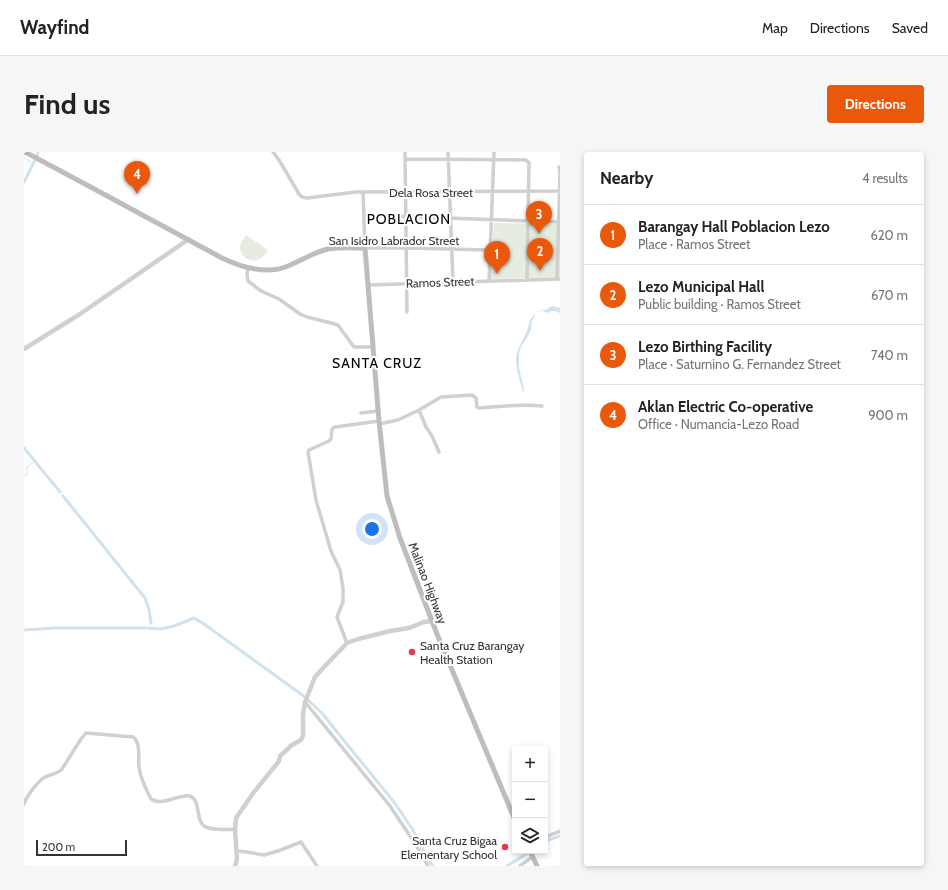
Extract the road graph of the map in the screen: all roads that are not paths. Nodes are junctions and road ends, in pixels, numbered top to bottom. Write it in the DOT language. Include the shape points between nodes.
graph roads {
  1 [pos="25,152"];
  2 [pos="273,152"];
  3 [pos="405,152"];
  4 [pos="448,152"];
  5 [pos="494,152"];
  6 [pos="405,159"];
  7 [pos="448,159"];
  8 [pos="494,160"];
  9 [pos="558,167"];
  10 [pos="450,191"];
  11 [pos="493,191"];
  12 [pos="529,191"];
  13 [pos="560,191"];
  14 [pos="363,192"];
  15 [pos="406,192"];
  16 [pos="364,215"];
  17 [pos="406,216"];
  18 [pos="450,218"];
  19 [pos="492,220"];
  20 [pos="528,221"];
  21 [pos="559,222"];
  22 [pos="189,239"];
  23 [pos="365,248"];
  24 [pos="406,248"];
  25 [pos="452,249"];
  26 [pos="490,250"];
  27 [pos="248,267"];
  28 [pos="559,279"];
  29 [pos="527,280"];
  30 [pos="489,281"];
  31 [pos="453,282"];
  32 [pos="406,283"];
  33 [pos="368,285"];
  34 [pos="407,312"];
  35 [pos="373,347"];
  36 [pos="24,349"];
  37 [pos="542,406"];
  38 [pos="419,410"];
  39 [pos="378,411"];
  40 [pos="361,413"];
  41 [pos="379,423"];
  42 [pos="439,452"];
  43 [pos="432,621"];
  44 [pos="347,643"];
  45 [pos="305,702"];
  46 [pos="24,804"];
  47 [pos="514,818"];
  48 [pos="235,830"];
  49 [pos="560,831"];
  50 [pos="548,836"];
  51 [pos="237,851"];
  52 [pos="531,854"];
  53 [pos="532,857"];
  54 [pos="235,866"];
  55 [pos="318,866"];
  56 [pos="428,866"];
  57 [pos="520,866"];
  58 [pos="537,866"];
  1 -- 22 [label="main road, San Isidro Labrador Street"];
  2 -- 14 [label="street, Dela Rosa Street" via="302,197"];
  3 -- 6 [label="street"];
  4 -- 7 [label="street"];
  5 -- 8 [label="street"];
  6 -- 7 [label="street"];
  6 -- 15 [label="street"];
  7 -- 8 [label="street"];
  7 -- 10 [label="street"];
  8 -- 11 [label="street"];
  8 -- 12 [label="street" via="528,161"];
  9 -- 13 [label="street"];
  10 -- 11 [label="street, Dela Rosa Street"];
  10 -- 15 [label="street, Dela Rosa Street"];
  10 -- 18 [label="street"];
  11 -- 12 [label="street, Dela Rosa Street"];
  11 -- 19 [label="street"];
  12 -- 13 [label="street, Dela Rosa Street"];
  12 -- 20 [label="street"];
  13 -- 21 [label="street"];
  14 -- 15 [label="street, Dela Rosa Street"];
  14 -- 16 [label="street"];
  15 -- 17 [label="street"];
  16 -- 17 [label="street"];
  16 -- 23 [label="street"];
  17 -- 18 [label="street"];
  17 -- 24 [label="street"];
  18 -- 19 [label="street"];
  18 -- 25 [label="street"];
  19 -- 20 [label="street"];
  19 -- 26 [label="street"];
  20 -- 21 [label="street"];
  20 -- 29 [label="street"];
  21 -- 28 [label="street"];
  22 -- 27 [label="main road, San Isidro Labrador Street" via="230,262"];
  22 -- 36 [label="street"];
  23 -- 24 [label="street, San Isidro Labrador Street"];
  23 -- 27 [label="main road, San Isidro Labrador Street" via="327,249 279,269 263,270"];
  23 -- 33 [label="main road, Malinao Highway"];
  24 -- 25 [label="street, San Isidro Labrador Street"];
  24 -- 32 [label="street"];
  25 -- 26 [label="street, San Isidro Labrador Street"];
  25 -- 31 [label="street"];
  26 -- 30 [label="street"];
  27 -- 35 [label="street" via="248,281 261,291 307,317 338,325 354,347"];
  28 -- 29 [label="street, Ramos Street"];
  29 -- 30 [label="street, Ramos Street"];
  30 -- 31 [label="street, Ramos Street"];
  31 -- 32 [label="street, Ramos Street"];
  32 -- 33 [label="street, Ramos Street"];
  32 -- 34 [label="street"];
  33 -- 35 [label="main road, Malinao Highway"];
  35 -- 39 [label="main road, Malinao Highway"];
  37 -- 38 [label="street" via="479,408 476,398 472,395 441,397"];
  38 -- 41 [label="street" via="398,420"];
  38 -- 42 [label="street"];
  39 -- 40 [label="street"];
  39 -- 41 [label="main road, Malinao Highway"];
  41 -- 43 [label="main road, Malinao Highway" via="387,496"];
  41 -- 44 [label="street" via="335,427 329,441 308,452 316,500 331,551 340,570 343,602 337,617"];
  43 -- 44 [label="street"];
  43 -- 47 [label="main road, Malinao Highway"];
  44 -- 45 [label="street" via="315,677"];
  45 -- 48 [label="street" via="301,740 280,756 236,818"];
  45 -- 56 [label="street" via="390,806"];
  46 -- 48 [label="street" via="43,779 60,772 86,734 133,737 138,744 142,778 153,801 187,795 194,800 204,826"];
  48 -- 51 [label="street"];
  49 -- 50 [label="street"];
  51 -- 54 [label="street"];
  51 -- 55 [label="street" via="264,855 301,842"];
  52 -- 53 [label="main road"];
  53 -- 57 [label="street"];
  53 -- 58 [label="main road"];
}
